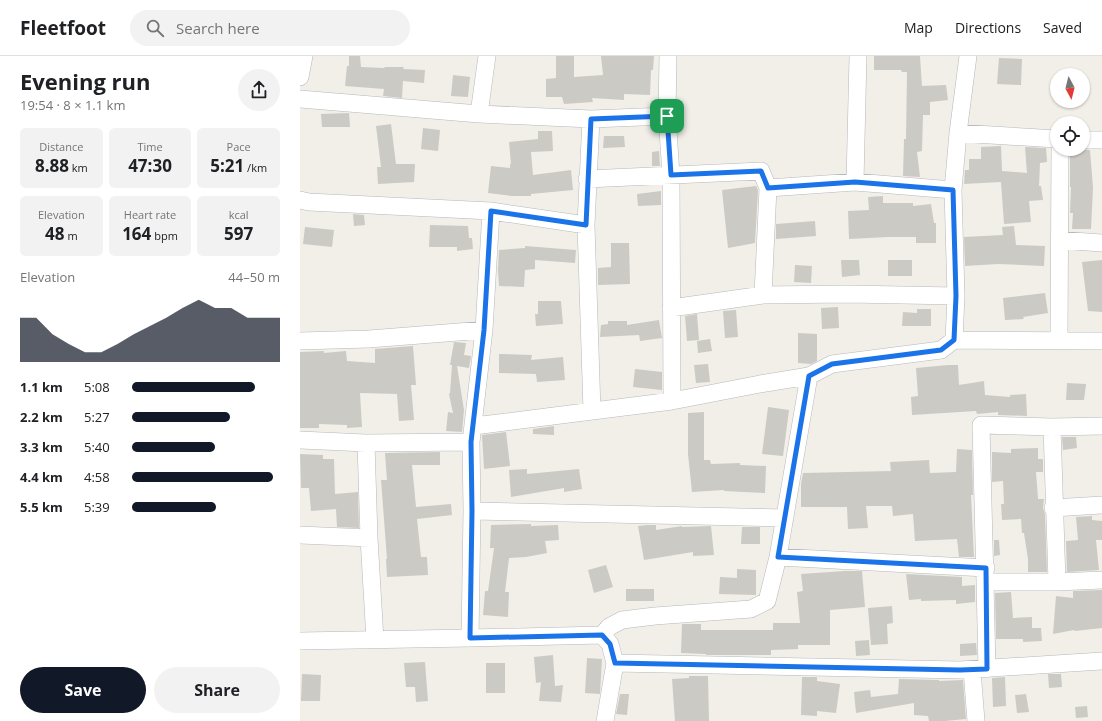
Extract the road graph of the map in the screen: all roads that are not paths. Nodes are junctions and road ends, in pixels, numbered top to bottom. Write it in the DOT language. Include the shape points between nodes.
graph roads {
  1 [pos="304,56"];
  2 [pos="487,56"];
  3 [pos="668,56"];
  4 [pos="858,56"];
  5 [pos="968,56"];
  6 [pos="300,77"];
  7 [pos="300,99"];
  8 [pos="479,114"];
  9 [pos="667,116"];
  10 [pos="591,119"];
  11 [pos="958,133"];
  12 [pos="1050,139"];
  13 [pos="1090,140"];
  14 [pos="1102,140"];
  15 [pos="1060,156"];
  16 [pos="671,175"];
  17 [pos="588,179"];
  18 [pos="855,182"];
  19 [pos="768,188"];
  20 [pos="953,190"];
  21 [pos="300,200"];
  22 [pos="491,211"];
  23 [pos="586,225"];
  24 [pos="1059,240"];
  25 [pos="1102,243"];
  26 [pos="763,295"];
  27 [pos="956,296"];
  28 [pos="671,308"];
  29 [pos="484,330"];
  30 [pos="954,340"];
  31 [pos="1059,340"];
  32 [pos="300,341"];
  33 [pos="1102,341"];
  34 [pos="809,376"];
  35 [pos="672,401"];
  36 [pos="592,411"];
  37 [pos="1102,426"];
  38 [pos="1052,427"];
  39 [pos="472,434"];
  40 [pos="300,440"];
  41 [pos="366,443"];
  42 [pos="1102,505"];
  43 [pos="1053,508"];
  44 [pos="472,511"];
  45 [pos="785,518"];
  46 [pos="300,535"];
  47 [pos="369,538"];
  48 [pos="778,557"];
  49 [pos="986,575"];
  50 [pos="1102,580"];
  51 [pos="1056,582"];
  52 [pos="602,635"];
  53 [pos="470,638"];
  54 [pos="375,640"];
  55 [pos="300,641"];
  56 [pos="1102,661"];
  57 [pos="615,663"];
  58 [pos="979,669"];
  59 [pos="605,721"];
  60 [pos="976,721"];
  1 -- 6 [label="street"];
  2 -- 8 [label="street"];
  3 -- 9 [label="street"];
  4 -- 18 [label="street"];
  5 -- 11 [label="street"];
  7 -- 8 [label="street"];
  8 -- 10 [label="street"];
  9 -- 10 [label="street"];
  9 -- 16 [label="street"];
  10 -- 17 [label="street"];
  11 -- 12 [label="street"];
  11 -- 20 [label="street"];
  13 -- 14 [label="street"];
  15 -- 24 [label="street"];
  16 -- 17 [label="street"];
  16 -- 19 [label="street" via="761,171"];
  16 -- 28 [label="street"];
  17 -- 23 [label="street"];
  18 -- 19 [label="street"];
  18 -- 20 [label="street"];
  19 -- 26 [label="street"];
  20 -- 27 [label="street"];
  21 -- 22 [label="street"];
  22 -- 23 [label="street"];
  22 -- 29 [label="street"];
  23 -- 36 [label="street"];
  24 -- 25 [label="street"];
  24 -- 31 [label="street"];
  26 -- 27 [label="street"];
  26 -- 28 [label="street"];
  27 -- 30 [label="street"];
  28 -- 35 [label="street"];
  29 -- 32 [label="street" via="369,339"];
  29 -- 39 [label="street"];
  30 -- 31 [label="street"];
  30 -- 34 [label="street" via="941,350 832,364"];
  31 -- 33 [label="street"];
  34 -- 35 [label="street"];
  34 -- 45 [label="street"];
  35 -- 36 [label="street"];
  36 -- 39 [label="street"];
  37 -- 38 [label="street"];
  38 -- 43 [label="street"];
  38 -- 49 [label="street" via="981,425"];
  39 -- 41 [label="street"];
  39 -- 44 [label="street"];
  40 -- 41 [label="street"];
  41 -- 47 [label="street"];
  42 -- 43 [label="street"];
  43 -- 51 [label="street"];
  44 -- 45 [label="street"];
  44 -- 53 [label="street"];
  45 -- 48 [label="street"];
  46 -- 47 [label="street"];
  47 -- 54 [label="street"];
  48 -- 49 [label="street"];
  48 -- 52 [label="street" via="767,601 751,609 622,620 609,627"];
  49 -- 51 [label="street"];
  49 -- 58 [label="street"];
  50 -- 51 [label="street"];
  52 -- 53 [label="street"];
  52 -- 57 [label="street" via="610,644"];
  53 -- 54 [label="street"];
  54 -- 55 [label="street"];
  56 -- 58 [label="street"];
  57 -- 58 [label="street"];
  57 -- 59 [label="street"];
  58 -- 60 [label="street"];
}
